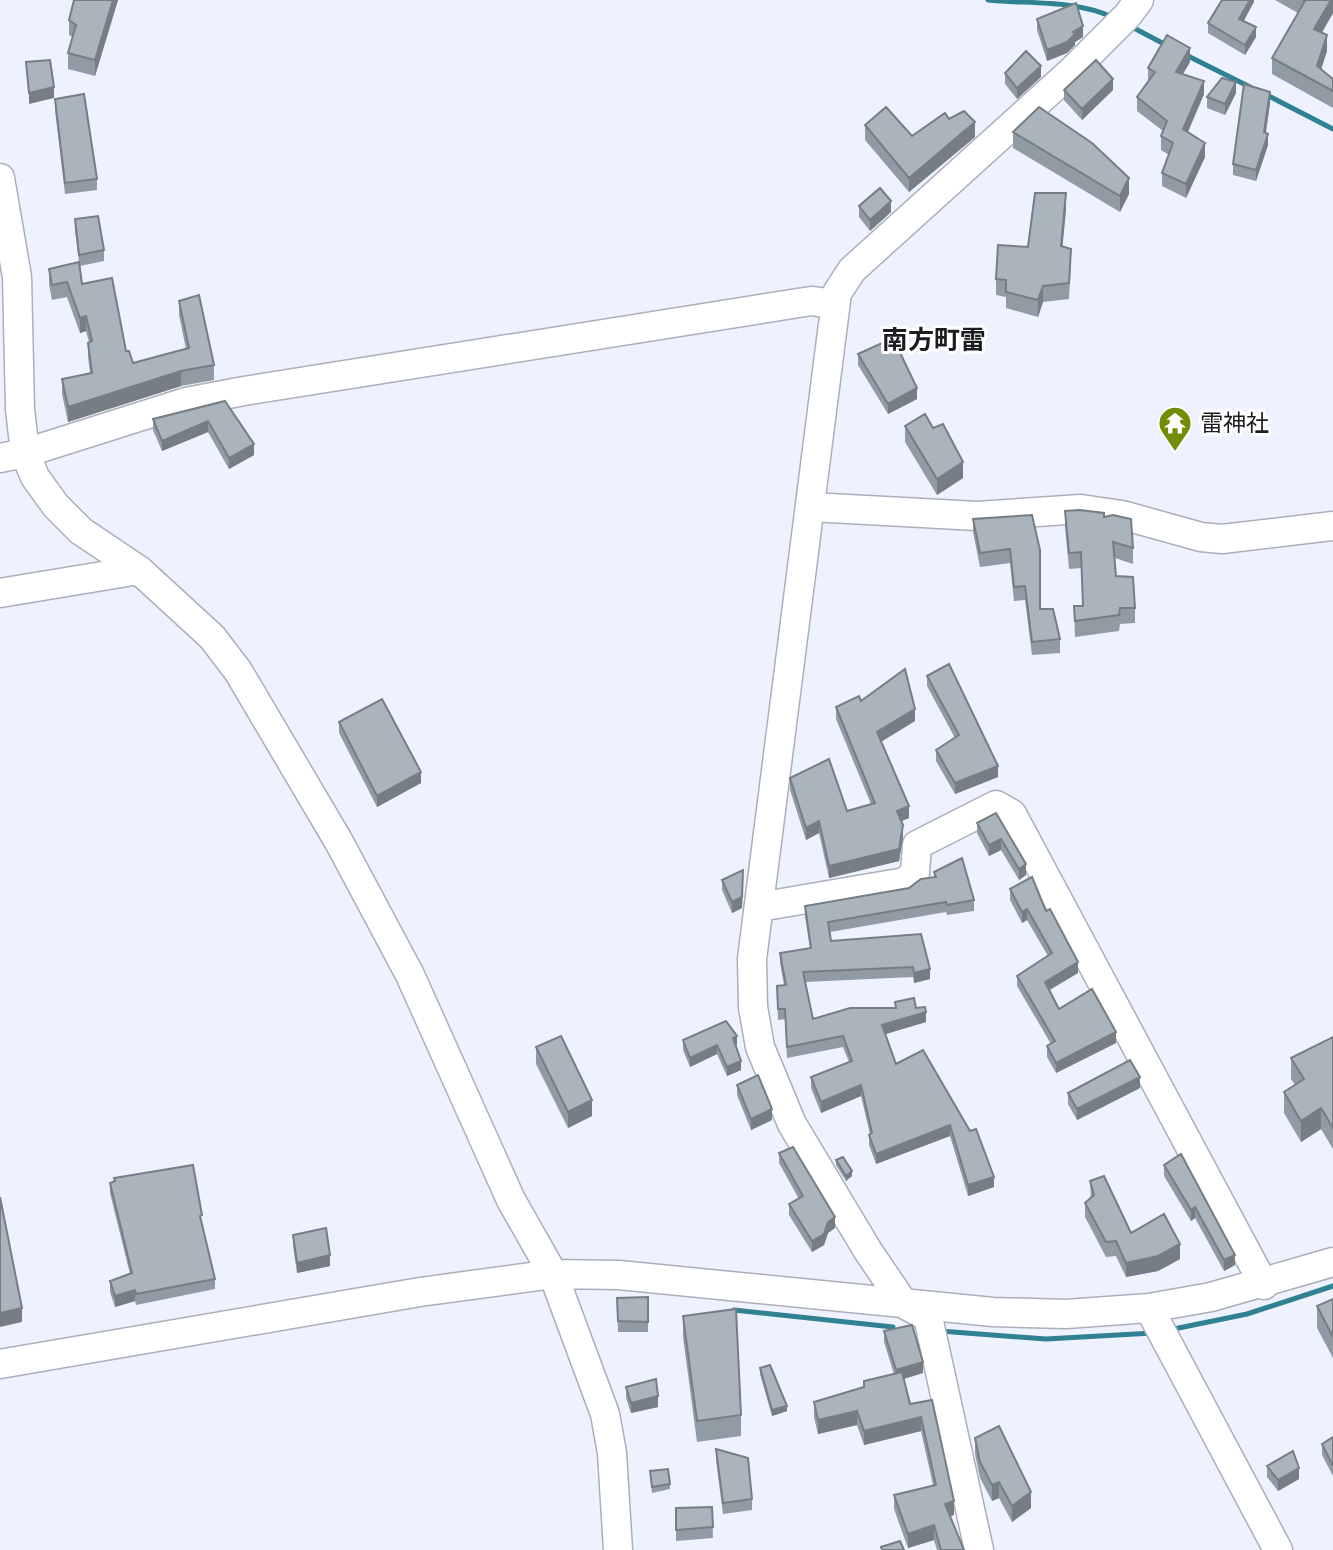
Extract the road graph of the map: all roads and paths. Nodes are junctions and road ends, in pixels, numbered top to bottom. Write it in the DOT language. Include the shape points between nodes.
graph roads {
  1 [pos="1128,14"];
  2 [pos="0,178"];
  3 [pos="835,304"];
  4 [pos="12,455"];
  5 [pos="810,508"];
  6 [pos="1333,526"];
  7 [pos="139,570"];
  8 [pos="0,593"];
  9 [pos="759,907"];
  10 [pos="1333,1262"];
  11 [pos="553,1274"];
  12 [pos="1264,1284"];
  13 [pos="904,1304"];
  14 [pos="1157,1323"];
  15 [pos="0,1364"];
  16 [pos="618,1550"];
  17 [pos="979,1550"];
  18 [pos="1278,1550"];
  1 -- 3 [label="street" via="852,270 842,282"];
  2 -- 4 [label="street" via="17,278 20,409"];
  3 -- 4 [label="street" via="811,301 244,391 186,402"];
  3 -- 5 [label="street"];
  4 -- 7 [label="street" via="81,531"];
  5 -- 6 [label="street" via="977,516 1081,509 1222,539"];
  5 -- 9 [label="street"];
  7 -- 8 [label="street"];
  7 -- 11 [label="street" via="212,637 238,671 339,842 410,975 511,1200"];
  9 -- 12 [label="street" via="905,882 915,873 917,845 996,805 1012,814"];
  9 -- 13 [label="street" via="752,959 760,1047 792,1124"];
  10 -- 12 [label="street"];
  11 -- 13 [label="street" via="620,1275"];
  11 -- 15 [label="street"];
  11 -- 16 [label="street" via="605,1414"];
  12 -- 14 [label="street"];
  13 -- 14 [label="street"];
  13 -- 17 [label="street" via="928,1317"];
  14 -- 18 [label="street"];
}
